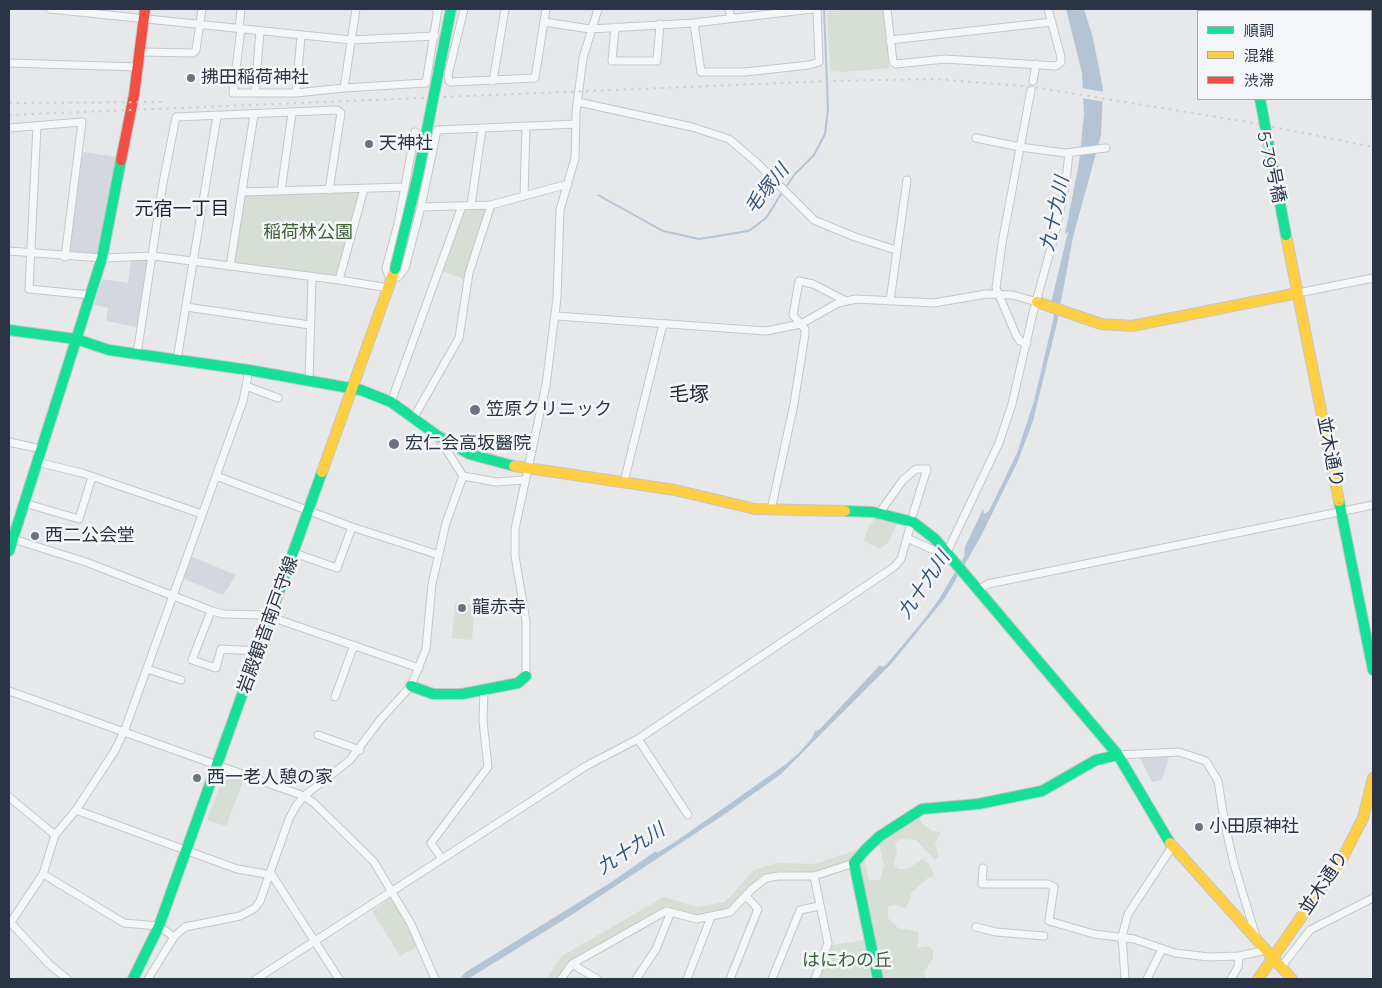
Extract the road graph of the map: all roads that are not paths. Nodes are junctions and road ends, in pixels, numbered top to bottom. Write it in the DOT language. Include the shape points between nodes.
graph roads {
  1 [pos="50,9"];
  2 [pos="202,9"];
  3 [pos="241,9"];
  4 [pos="356,9"];
  5 [pos="436,9"];
  6 [pos="451,9"];
  7 [pos="464,9"];
  8 [pos="505,9"];
  9 [pos="546,9"];
  10 [pos="598,9"];
  11 [pos="729,9"];
  12 [pos="812,9"];
  13 [pos="817,9"];
  14 [pos="887,9"];
  15 [pos="1048,9"];
  16 [pos="144,14"];
  17 [pos="730,18"];
  18 [pos="544,22"];
  19 [pos="1052,22"];
  20 [pos="694,23"];
  21 [pos="660,24"];
  22 [pos="199,25"];
  23 [pos="615,28"];
  24 [pos="240,29"];
  25 [pos="260,30"];
  26 [pos="590,30"];
  27 [pos="301,36"];
  28 [pos="435,36"];
  29 [pos="351,40"];
  30 [pos="890,40"];
  31 [pos="140,52"];
  32 [pos="9,63"];
  33 [pos="1036,64"];
  34 [pos="138,67"];
  35 [pos="494,81"];
  36 [pos="1033,81"];
  37 [pos="344,88"];
  38 [pos="1031,90"];
  39 [pos="255,93"];
  40 [pos="296,93"];
  41 [pos="1260,100"];
  42 [pos="578,102"];
  43 [pos="292,113"];
  44 [pos="254,115"];
  45 [pos="217,116"];
  46 [pos="576,124"];
  47 [pos="37,126"];
  48 [pos="526,127"];
  49 [pos="9,128"];
  50 [pos="482,128"];
  51 [pos="415,132"];
  52 [pos="976,138"];
  53 [pos="1020,148"];
  54 [pos="1104,149"];
  55 [pos="1070,153"];
  56 [pos="907,180"];
  57 [pos="568,184"];
  58 [pos="405,187"];
  59 [pos="364,188"];
  60 [pos="329,190"];
  61 [pos="281,191"];
  62 [pos="242,192"];
  63 [pos="524,196"];
  64 [pos="471,205"];
  65 [pos="491,205"];
  66 [pos="462,206"];
  67 [pos="421,207"];
  68 [pos="1286,235"];
  69 [pos="896,250"];
  70 [pos="9,251"];
  71 [pos="30,253"];
  72 [pos="65,256"];
  73 [pos="153,256"];
  74 [pos="102,258"];
  75 [pos="194,261"];
  76 [pos="230,266"];
  77 [pos="394,273"];
  78 [pos="312,278"];
  79 [pos="1373,278"];
  80 [pos="339,280"];
  81 [pos="389,288"];
  82 [pos="1298,293"];
  83 [pos="999,294"];
  84 [pos="90,296"];
  85 [pos="846,301"];
  86 [pos="890,301"];
  87 [pos="1038,302"];
  88 [pos="186,307"];
  89 [pos="556,316"];
  90 [pos="663,324"];
  91 [pos="801,324"];
  92 [pos="310,325"];
  93 [pos="9,330"];
  94 [pos="76,339"];
  95 [pos="1028,344"];
  96 [pos="137,354"];
  97 [pos="177,360"];
  98 [pos="249,370"];
  99 [pos="309,380"];
  100 [pos="246,386"];
  101 [pos="353,389"];
  102 [pos="278,398"];
  103 [pos="391,402"];
  104 [pos="414,417"];
  105 [pos="438,436"];
  106 [pos="9,442"];
  107 [pos="41,450"];
  108 [pos="37,462"];
  109 [pos="527,467"];
  110 [pos="216,476"];
  111 [pos="463,476"];
  112 [pos="92,477"];
  113 [pos="524,480"];
  114 [pos="624,482"];
  115 [pos="24,502"];
  116 [pos="1373,505"];
  117 [pos="310,509"];
  118 [pos="771,510"];
  119 [pos="880,512"];
  120 [pos="1342,512"];
  121 [pos="202,514"];
  122 [pos="913,514"];
  123 [pos="352,527"];
  124 [pos="910,527"];
  125 [pos="907,538"];
  126 [pos="13,539"];
  127 [pos="9,551"];
  128 [pos="294,553"];
  129 [pos="948,554"];
  130 [pos="439,555"];
  131 [pos="978,590"];
  132 [pos="172,595"];
  133 [pos="211,611"];
  134 [pos="271,617"];
  135 [pos="354,646"];
  136 [pos="259,651"];
  137 [pos="419,668"];
  138 [pos="147,669"];
  139 [pos="1373,670"];
  140 [pos="526,676"];
  141 [pos="181,680"];
  142 [pos="411,686"];
  143 [pos="484,690"];
  144 [pos="9,691"];
  145 [pos="335,697"];
  146 [pos="124,732"];
  147 [pos="318,735"];
  148 [pos="638,739"];
  149 [pos="360,750"];
  150 [pos="1118,754"];
  151 [pos="217,766"];
  152 [pos="1373,778"];
  153 [pos="304,796"];
  154 [pos="9,797"];
  155 [pos="76,810"];
  156 [pos="688,815"];
  157 [pos="55,835"];
  158 [pos="1172,847"];
  159 [pos="187,850"];
  160 [pos="442,859"];
  161 [pos="854,864"];
  162 [pos="983,868"];
  163 [pos="269,873"];
  164 [pos="43,874"];
  165 [pos="814,876"];
  166 [pos="393,891"];
  167 [pos="746,896"];
  168 [pos="1373,898"];
  169 [pos="819,906"];
  170 [pos="671,912"];
  171 [pos="711,917"];
  172 [pos="10,922"];
  173 [pos="159,926"];
  174 [pos="976,927"];
  175 [pos="1044,936"];
  176 [pos="1122,936"];
  177 [pos="174,937"];
  178 [pos="1256,937"];
  179 [pos="315,942"];
  180 [pos="1162,949"];
  181 [pos="1270,954"];
  182 [pos="1239,956"];
  183 [pos="572,964"];
  184 [pos="1282,966"];
  185 [pos="588,977"];
  186 [pos="67,979"];
  187 [pos="133,979"];
  188 [pos="148,979"];
  189 [pos="256,979"];
  190 [pos="339,979"];
  191 [pos="435,979"];
  192 [pos="561,979"];
  193 [pos="597,979"];
  194 [pos="636,979"];
  195 [pos="687,979"];
  196 [pos="730,979"];
  197 [pos="772,979"];
  198 [pos="815,979"];
  199 [pos="878,979"];
  200 [pos="1125,979"];
  201 [pos="1147,979"];
  202 [pos="1231,979"];
  203 [pos="1258,979"];
  204 [pos="1292,979"];
  1 -- 16 [label="street"];
  2 -- 22 [label="street"];
  3 -- 24 [label="street"];
  4 -- 29 [label="street"];
  5 -- 28 [label="street"];
  6 -- 77 [label="street, 岩殿観音南戸守線, bridge" via="418,176"];
  7 -- 35 [label="street" via="448,81"];
  8 -- 35 [label="street"];
  9 -- 18 [label="street"];
  10 -- 26 [label="street"];
  11 -- 17 [label="street"];
  12 -- 17 [label="street"];
  13 -- 20 [label="street" via="819,62 809,65 746,72 701,72"];
  14 -- 30 [label="street"];
  15 -- 19 [label="street"];
  16 -- 22 [label="street"];
  16 -- 31 [label="street"];
  17 -- 20 [label="street"];
  18 -- 26 [label="street"];
  18 -- 35 [label="street" via="535,78"];
  19 -- 30 [label="street"];
  19 -- 33 [label="street" via="1061,62 1056,66"];
  20 -- 21 [label="street"];
  21 -- 23 [label="street"];
  21 -- 23 [label="street" via="657,61 612,61"];
  22 -- 24 [label="street"];
  22 -- 31 [label="street" via="193,53"];
  23 -- 26 [label="street"];
  24 -- 25 [label="street"];
  24 -- 39 [label="street" via="233,93"];
  25 -- 27 [label="street"];
  25 -- 39 [label="street"];
  26 -- 42 [label="street"];
  27 -- 29 [label="street"];
  27 -- 40 [label="street"];
  28 -- 29 [label="street"];
  28 -- 37 [label="street" via="426,83"];
  29 -- 37 [label="street"];
  30 -- 33 [label="street" via="896,64 945,59"];
  31 -- 34 [label="street"];
  32 -- 34 [label="street"];
  33 -- 36 [label="street"];
  34 -- 74 [label="street"];
  37 -- 40 [label="street"];
  38 -- 53 [label="street"];
  39 -- 40 [label="street"];
  41 -- 68 [label="street, 5-79号橋, bridge"];
  42 -- 46 [label="street"];
  42 -- 69 [label="street" via="722,136 750,157 814,220"];
  43 -- 44 [label="street"];
  43 -- 60 [label="street" via="337,110 341,113"];
  43 -- 61 [label="street"];
  44 -- 45 [label="street"];
  44 -- 62 [label="street"];
  45 -- 73 [label="street" via="176,117"];
  45 -- 75 [label="street"];
  46 -- 48 [label="street"];
  46 -- 57 [label="street" via="575,158"];
  47 -- 49 [label="street"];
  47 -- 71 [label="street"];
  47 -- 72 [label="street" via="82,122"];
  48 -- 50 [label="street"];
  48 -- 63 [label="street"];
  50 -- 64 [label="street"];
  50 -- 67 [label="street" via="437,130"];
  51 -- 58 [label="street"];
  52 -- 53 [label="street"];
  53 -- 55 [label="street"];
  53 -- 83 [label="street" via="996,275"];
  54 -- 55 [label="street"];
  55 -- 87 [label="street" via="1057,226"];
  56 -- 69 [label="street"];
  57 -- 63 [label="street"];
  57 -- 89 [label="street" via="562,198 558,226"];
  58 -- 59 [label="street"];
  58 -- 77 [label="street" via="386,268 388,274"];
  59 -- 60 [label="street"];
  59 -- 80 [label="street"];
  60 -- 61 [label="street"];
  61 -- 62 [label="street"];
  62 -- 76 [label="street"];
  63 -- 65 [label="street"];
  64 -- 65 [label="street"];
  64 -- 66 [label="street"];
  65 -- 104 [label="street" via="469,273 459,338"];
  66 -- 67 [label="street"];
  66 -- 103 [label="street"];
  67 -- 77 [label="street" via="405,268 398,277"];
  68 -- 82 [label="street, 並木通り"];
  69 -- 86 [label="street"];
  70 -- 71 [label="street"];
  71 -- 72 [label="street"];
  71 -- 84 [label="street" via="29,289"];
  72 -- 74 [label="street"];
  73 -- 74 [label="street"];
  73 -- 75 [label="street"];
  73 -- 96 [label="street"];
  74 -- 84 [label="street"];
  75 -- 76 [label="street"];
  75 -- 88 [label="street"];
  76 -- 78 [label="street"];
  77 -- 81 [label="street, 岩殿観音南戸守線"];
  78 -- 80 [label="street"];
  78 -- 92 [label="street"];
  79 -- 82 [label="street"];
  80 -- 81 [label="street"];
  81 -- 101 [label="street, 岩殿観音南戸守線"];
  82 -- 87 [label="street" via="1132,326 1101,324"];
  82 -- 120 [label="street, 並木通り"];
  83 -- 86 [label="street" via="934,302"];
  83 -- 87 [label="street"];
  83 -- 95 [label="street" via="1016,335"];
  84 -- 94 [label="street"];
  85 -- 86 [label="street"];
  85 -- 91 [label="street"];
  85 -- 91 [label="street" via="813,284 799,281 793,315"];
  87 -- 95 [label="street"];
  88 -- 92 [label="street"];
  88 -- 97 [label="street"];
  89 -- 90 [label="street"];
  89 -- 109 [label="street" via="546,386"];
  90 -- 91 [label="street" via="766,331"];
  90 -- 114 [label="street"];
  91 -- 118 [label="street" via="805,334 794,404"];
  92 -- 99 [label="street"];
  93 -- 94 [label="street"];
  94 -- 96 [label="street" via="109,350"];
  94 -- 107 [label="street"];
  95 -- 129 [label="street" via="1000,443"];
  96 -- 97 [label="street"];
  97 -- 98 [label="street"];
  98 -- 99 [label="street"];
  98 -- 100 [label="street"];
  99 -- 101 [label="street"];
  100 -- 102 [label="street"];
  100 -- 110 [label="street"];
  101 -- 103 [label="street"];
  101 -- 117 [label="street, 岩殿観音南戸守線"];
  103 -- 104 [label="street"];
  104 -- 105 [label="street"];
  105 -- 109 [label="street" via="486,460"];
  105 -- 111 [label="street"];
  106 -- 107 [label="street"];
  107 -- 108 [label="street"];
  108 -- 112 [label="street"];
  108 -- 115 [label="street"];
  109 -- 113 [label="street"];
  109 -- 114 [label="street"];
  110 -- 117 [label="street"];
  110 -- 121 [label="street"];
  111 -- 113 [label="street" via="496,482"];
  111 -- 130 [label="street" via="446,522"];
  112 -- 115 [label="street" via="79,519"];
  112 -- 121 [label="street"];
  113 -- 140 [label="street" via="514,543 526,621"];
  114 -- 118 [label="street"];
  115 -- 126 [label="street"];
  116 -- 120 [label="street"];
  117 -- 123 [label="street"];
  117 -- 128 [label="street, 岩殿観音南戸守線"];
  118 -- 119 [label="street"];
  119 -- 122 [label="street" via="903,480 916,469 927,469"];
  119 -- 129 [label="street" via="917,525 936,539"];
  120 -- 131 [label="street" via="988,584"];
  120 -- 139 [label="street, 並木通り"];
  121 -- 132 [label="street"];
  123 -- 128 [label="street" via="337,568"];
  123 -- 130 [label="street"];
  124 -- 125 [label="street"];
  125 -- 129 [label="street"];
  125 -- 148 [label="street" via="901,559 894,567"];
  126 -- 127 [label="street"];
  126 -- 132 [label="street"];
  128 -- 134 [label="street, 岩殿観音南戸守線"];
  129 -- 131 [label="street"];
  130 -- 137 [label="street" via="430,593 426,649"];
  131 -- 150 [label="street"];
  132 -- 133 [label="street"];
  132 -- 138 [label="street"];
  133 -- 134 [label="street"];
  133 -- 136 [label="street" via="192,660 216,668 221,649"];
  134 -- 135 [label="street"];
  134 -- 136 [label="street, 岩殿観音南戸守線"];
  135 -- 137 [label="street"];
  135 -- 145 [label="street"];
  136 -- 151 [label="street, 岩殿観音南戸守線"];
  137 -- 142 [label="street"];
  138 -- 141 [label="street"];
  138 -- 146 [label="street"];
  140 -- 143 [label="street" via="518,683"];
  142 -- 143 [label="street" via="433,694"];
  142 -- 149 [label="street" via="380,720"];
  143 -- 160 [label="street" via="483,721 488,767 431,843"];
  144 -- 146 [label="street"];
  146 -- 151 [label="street"];
  146 -- 155 [label="street"];
  147 -- 149 [label="street"];
  148 -- 156 [label="street"];
  148 -- 160 [label="street" via="586,766"];
  149 -- 153 [label="street"];
  150 -- 158 [label="street"];
  150 -- 161 [label="street" via="1096,760 1042,791 978,804 919,810 880,836"];
  150 -- 178 [label="street" via="1179,752 1206,761 1220,786 1224,825"];
  151 -- 153 [label="street"];
  151 -- 159 [label="street, 岩殿観音南戸守線"];
  152 -- 181 [label="street, 並木通り" via="1362,818 1344,857"];
  153 -- 163 [label="street" via="288,819"];
  153 -- 166 [label="street" via="374,862"];
  154 -- 157 [label="street"];
  155 -- 157 [label="street"];
  155 -- 159 [label="street"];
  157 -- 164 [label="street"];
  158 -- 176 [label="street" via="1128,914"];
  158 -- 178 [label="street"];
  159 -- 163 [label="street" via="237,869"];
  159 -- 173 [label="street, 岩殿観音南戸守線"];
  160 -- 166 [label="street"];
  161 -- 165 [label="street"];
  161 -- 199 [label="street"];
  162 -- 176 [label="street" via="982,884 1048,884 1054,887 1049,921 1094,934"];
  163 -- 177 [label="street" via="255,908 240,916 185,927"];
  163 -- 179 [label="street"];
  164 -- 172 [label="street"];
  164 -- 173 [label="street" via="119,921"];
  165 -- 167 [label="street" via="766,878"];
  165 -- 169 [label="street"];
  166 -- 179 [label="street"];
  166 -- 191 [label="street"];
  167 -- 171 [label="street" via="730,912"];
  167 -- 196 [label="street" via="758,909"];
  168 -- 184 [label="street" via="1310,930"];
  169 -- 197 [label="street" via="800,910"];
  169 -- 198 [label="street" via="828,943"];
  170 -- 171 [label="street" via="697,920"];
  170 -- 183 [label="street" via="666,911 637,925"];
  170 -- 194 [label="street" via="656,949"];
  171 -- 195 [label="street"];
  172 -- 186 [label="street"];
  173 -- 177 [label="street"];
  173 -- 187 [label="street, 岩殿観音南戸守線"];
  174 -- 175 [label="street"];
  176 -- 180 [label="street"];
  176 -- 200 [label="street"];
  177 -- 188 [label="street"];
  178 -- 181 [label="street"];
  179 -- 189 [label="street"];
  179 -- 190 [label="street"];
  180 -- 182 [label="street" via="1192,956"];
  180 -- 201 [label="street"];
  181 -- 182 [label="street"];
  181 -- 184 [label="street"];
  181 -- 203 [label="street, 並木通り"];
  182 -- 202 [label="street" via="1238,967"];
  183 -- 185 [label="street"];
  183 -- 192 [label="street"];
  184 -- 204 [label="street"];
  185 -- 193 [label="street"];
}
